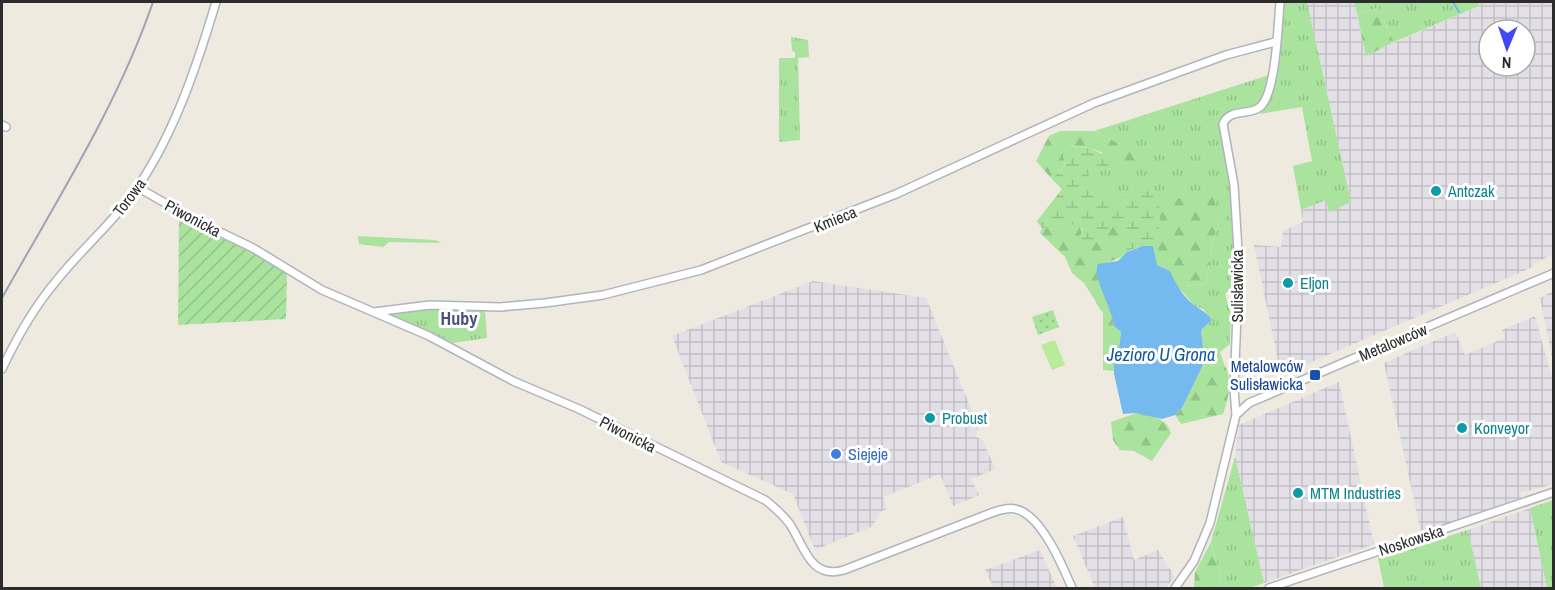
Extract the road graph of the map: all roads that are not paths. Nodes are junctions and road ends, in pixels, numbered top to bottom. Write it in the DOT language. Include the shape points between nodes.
graph roads {
  1 [pos="216,2"];
  2 [pos="1280,2"];
  3 [pos="1275,42"];
  4 [pos="137,187"];
  5 [pos="1554,273"];
  6 [pos="374,312"];
  7 [pos="2,369"];
  8 [pos="1236,415"];
  9 [pos="1554,492"];
  10 [pos="1072,588"];
  11 [pos="1175,588"];
  12 [pos="1269,588"];
  1 -- 4 [label="street, Torowa" via="168,133"];
  2 -- 3 [label="street, Sulisławicka"];
  3 -- 6 [label="street, Kmieca" via="1226,55 1094,104 916,185 701,270 624,290 544,303 500,307 430,305"];
  3 -- 8 [label="street, Sulisławicka" via="1273,80 1264,103 1255,110 1230,115 1223,124 1234,185 1239,267"];
  4 -- 6 [label="street, Piwonicka" via="253,248 321,290"];
  4 -- 7 [label="street, Torowa" via="46,293"];
  5 -- 8 [label="street, Metalowców" via="1249,403"];
  6 -- 10 [label="street, Piwonicka" via="765,500 789,524 812,564 825,571 844,570 1009,508 1024,512 1039,527"];
  8 -- 11 [label="street, Sulisławicka" via="1210,523 1194,561"];
  9 -- 12 [label="street, Noskowska"];
}
